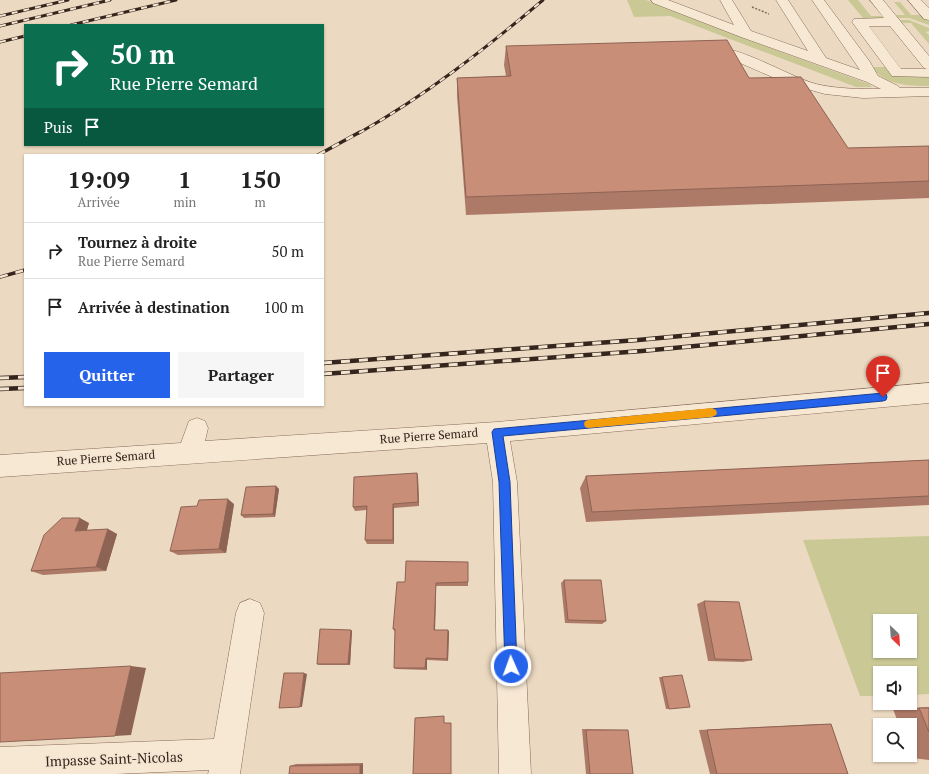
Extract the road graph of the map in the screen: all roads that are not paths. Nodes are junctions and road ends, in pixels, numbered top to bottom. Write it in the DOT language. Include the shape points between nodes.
graph roads {
  1 [pos="657,0"];
  2 [pos="726,0"];
  3 [pos="782,0"];
  4 [pos="806,0"];
  5 [pos="818,0"];
  6 [pos="876,0"];
  7 [pos="914,0"];
  8 [pos="929,16"];
  9 [pos="894,22"];
  10 [pos="839,30"];
  11 [pos="746,34"];
  12 [pos="694,51"];
  13 [pos="821,61"];
  14 [pos="929,65"];
  15 [pos="929,73"];
  16 [pos="872,79"];
  17 [pos="900,92"];
  18 [pos="929,92"];
  19 [pos="929,393"];
  20 [pos="197,428"];
  21 [pos="497,432"];
  22 [pos="190,452"];
  23 [pos="0,466"];
  24 [pos="250,612"];
  25 [pos="0,763"];
  26 [pos="226,764"];
  27 [pos="515,774"];
  1 -- 11 [label="street"];
  2 -- 11 [label="street"];
  3 -- 13 [label="street"];
  4 -- 10 [label="street" via="818,18"];
  5 -- 10 [label="street"];
  6 -- 9 [label="street"];
  7 -- 8 [label="street"];
  9 -- 14 [label="street"];
  9 -- 15 [label="street" via="859,22 897,73"];
  10 -- 16 [label="street" via="865,65"];
  11 -- 13 [label="street"];
  12 -- 17 [label="street" via="730,54 823,90"];
  13 -- 16 [label="street"];
  16 -- 17 [label="street"];
  17 -- 18 [label="street"];
  19 -- 21 [label="street, Rue Pierre Semard"];
  20 -- 22 [label="street"];
  21 -- 22 [label="street, Rue Pierre Semard"];
  21 -- 27 [label="street" via="504,482"];
  22 -- 23 [label="street, Rue Pierre Semard"];
  24 -- 26 [label="street, Impasse Saint-Nicolas"];
  25 -- 26 [label="street, Impasse Saint-Nicolas"];
}
